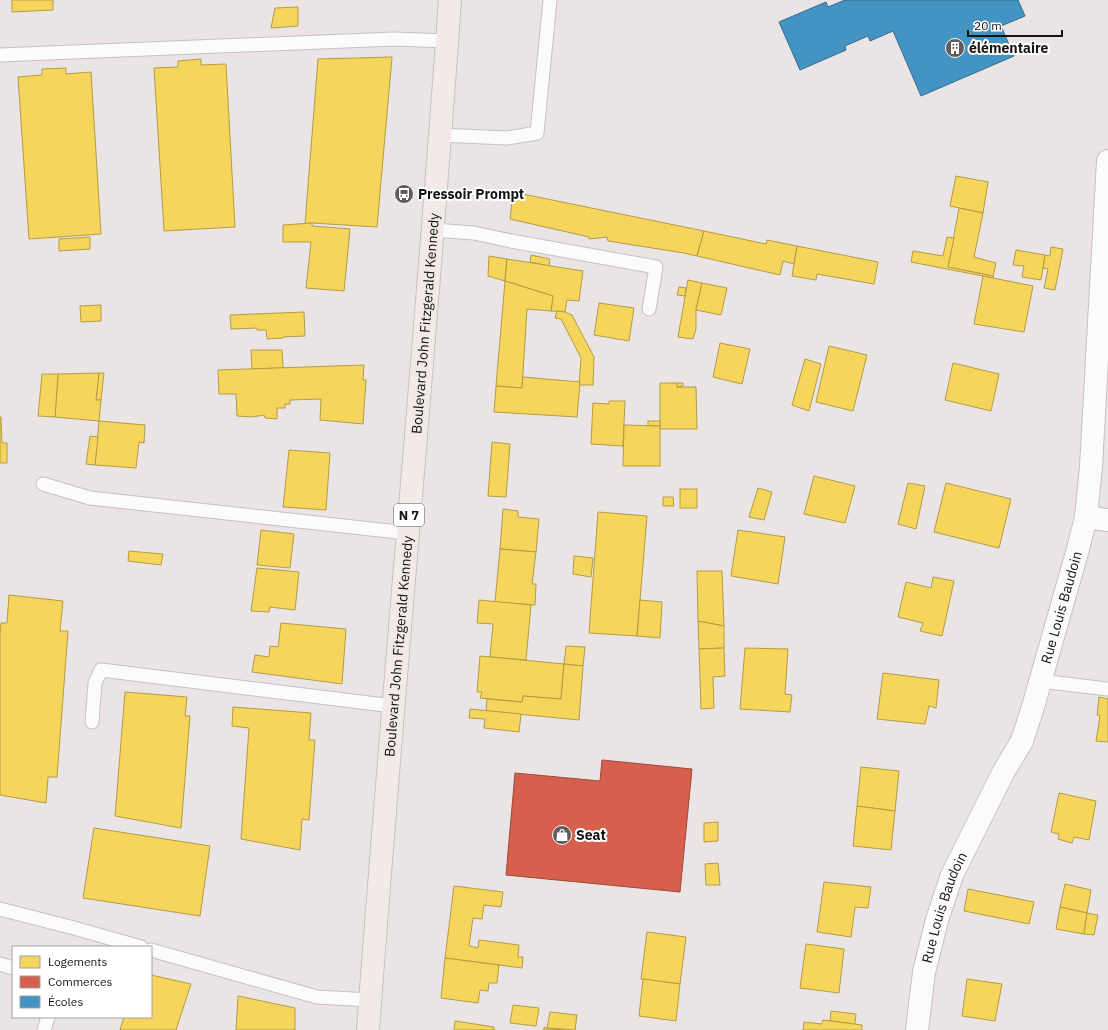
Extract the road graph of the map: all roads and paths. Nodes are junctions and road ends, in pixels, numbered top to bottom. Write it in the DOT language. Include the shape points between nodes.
graph roads {
  1 [pos="450,0"];
  2 [pos="550,0"];
  3 [pos="447,41"];
  4 [pos="0,55"];
  5 [pos="440,135"];
  6 [pos="1108,169"];
  7 [pos="433,230"];
  8 [pos="649,309"];
  9 [pos="1104,311"];
  10 [pos="43,484"];
  11 [pos="1086,517"];
  12 [pos="1108,520"];
  13 [pos="407,533"];
  14 [pos="1040,681"];
  15 [pos="1108,689"];
  16 [pos="393,706"];
  17 [pos="92,722"];
  18 [pos="0,909"];
  19 [pos="137,946"];
  20 [pos="152,950"];
  21 [pos="0,964"];
  22 [pos="12,968"];
  23 [pos="370,1000"];
  24 [pos="48,1018"];
  25 [pos="44,1030"];
  26 [pos="368,1030"];
  27 [pos="916,1030"];
  1 -- 3 [label="main road, Boulevard John Fitzgerald Kennedy / N 7"];
  2 -- 5 [label="lane" via="537,133 507,138"];
  3 -- 4 [label="lane" via="394,39"];
  3 -- 5 [label="main road, Boulevard John Fitzgerald Kennedy / N 7"];
  5 -- 7 [label="main road, Boulevard John Fitzgerald Kennedy / N 7"];
  6 -- 9 [label="street, Rue Louis Baudoin"];
  7 -- 8 [label="lane" via="474,233 656,267"];
  7 -- 13 [label="main road, Boulevard John Fitzgerald Kennedy / N 7"];
  9 -- 11 [label="street, Rue Louis Baudoin"];
  10 -- 13 [label="lane" via="90,498"];
  11 -- 12 [label="street"];
  11 -- 14 [label="street, Rue Louis Baudoin"];
  13 -- 16 [label="main road, Boulevard John Fitzgerald Kennedy / N 7"];
  14 -- 15 [label="lane"];
  14 -- 27 [label="street, Rue Louis Baudoin" via="1022,741 952,875 924,972"];
  16 -- 17 [label="lane" via="101,670 95,683"];
  16 -- 23 [label="main road, Boulevard John Fitzgerald Kennedy / N 7"];
  18 -- 19 [label="lane"];
  20 -- 23 [label="lane" via="317,997"];
  21 -- 22 [label="lane"];
  23 -- 26 [label="main road, Boulevard John Fitzgerald Kennedy / N 7"];
  24 -- 25 [label="lane"];
}
